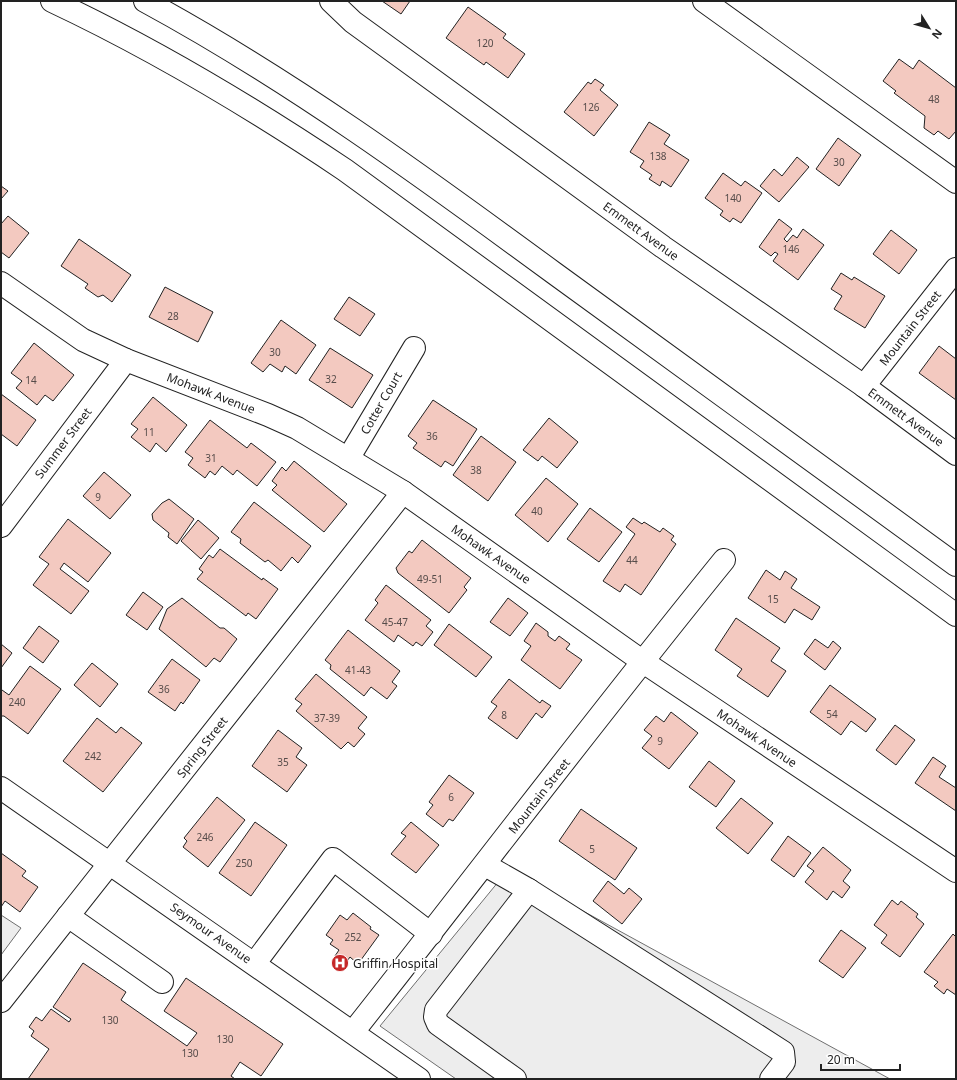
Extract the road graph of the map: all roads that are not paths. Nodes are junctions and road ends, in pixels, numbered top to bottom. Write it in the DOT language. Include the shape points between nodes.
graph roads {
  1 [pos="52,1"];
  2 [pos="145,1"];
  3 [pos="331,1"];
  4 [pos="704,1"];
  5 [pos="956,182"];
  6 [pos="956,269"];
  7 [pos="1,283"];
  8 [pos="414,348"];
  9 [pos="126,360"];
  10 [pos="864,386"];
  11 [pos="956,454"];
  12 [pos="348,459"];
  13 [pos="403,492"];
  14 [pos="1,526"];
  15 [pos="724,560"];
  16 [pos="956,565"];
  17 [pos="956,615"];
  18 [pos="642,661"];
  19 [pos="1,788"];
  20 [pos="110,864"];
  21 [pos="485,865"];
  22 [pos="956,871"];
  23 [pos="529,890"];
  24 [pos="68,916"];
  25 [pos="431,934"];
  26 [pos="255,963"];
  27 [pos="162,982"];
  28 [pos="1,1001"];
  29 [pos="353,1032"];
  30 [pos="419,1079"];
  31 [pos="515,1079"];
  32 [pos="771,1079"];
  1 -- 17 [label="main road" via="204,81 277,124 345,170"];
  2 -- 16 [label="main road" via="298,91 496,230"];
  3 -- 10 [label="main road, Emmett Avenue" via="354,22 663,247"];
  4 -- 5 [label="main road"];
  6 -- 10 [label="main road, Mountain Street"];
  7 -- 9 [label="main road, Mohawk Avenue" via="83,340"];
  8 -- 12 [label="main road, Cotter Court"];
  9 -- 12 [label="main road, Mohawk Avenue" via="280,420"];
  9 -- 14 [label="main road, Summer Street"];
  10 -- 11 [label="main road, Emmett Avenue"];
  12 -- 13 [label="main road, Mohawk Avenue"];
  13 -- 18 [label="main road, Mohawk Avenue"];
  13 -- 20 [label="main road, Spring Street"];
  15 -- 18 [label="main road, Mountain Street"];
  18 -- 21 [label="main road, Mountain Street"];
  18 -- 22 [label="main road, Mohawk Avenue"];
  19 -- 20 [label="main road, Seymour Avenue"];
  20 -- 24 [label="main road, Spring Street"];
  20 -- 26 [label="main road, Seymour Avenue"];
  21 -- 23 [label="main road"];
  21 -- 25 [label="main road, Mountain Street"];
  23 -- 31 [label="main road" via="436,1010 435,1017 438,1024"];
  23 -- 32 [label="main road" via="783,1052 784,1062"];
  24 -- 27 [label="main road"];
  24 -- 28 [label="main road, Spring Street"];
  25 -- 26 [label="main road" via="333,859"];
  25 -- 29 [label="main road, Mountain Street"];
  26 -- 29 [label="main road, Seymour Avenue"];
  29 -- 30 [label="main road, Seymour Avenue"];
}
